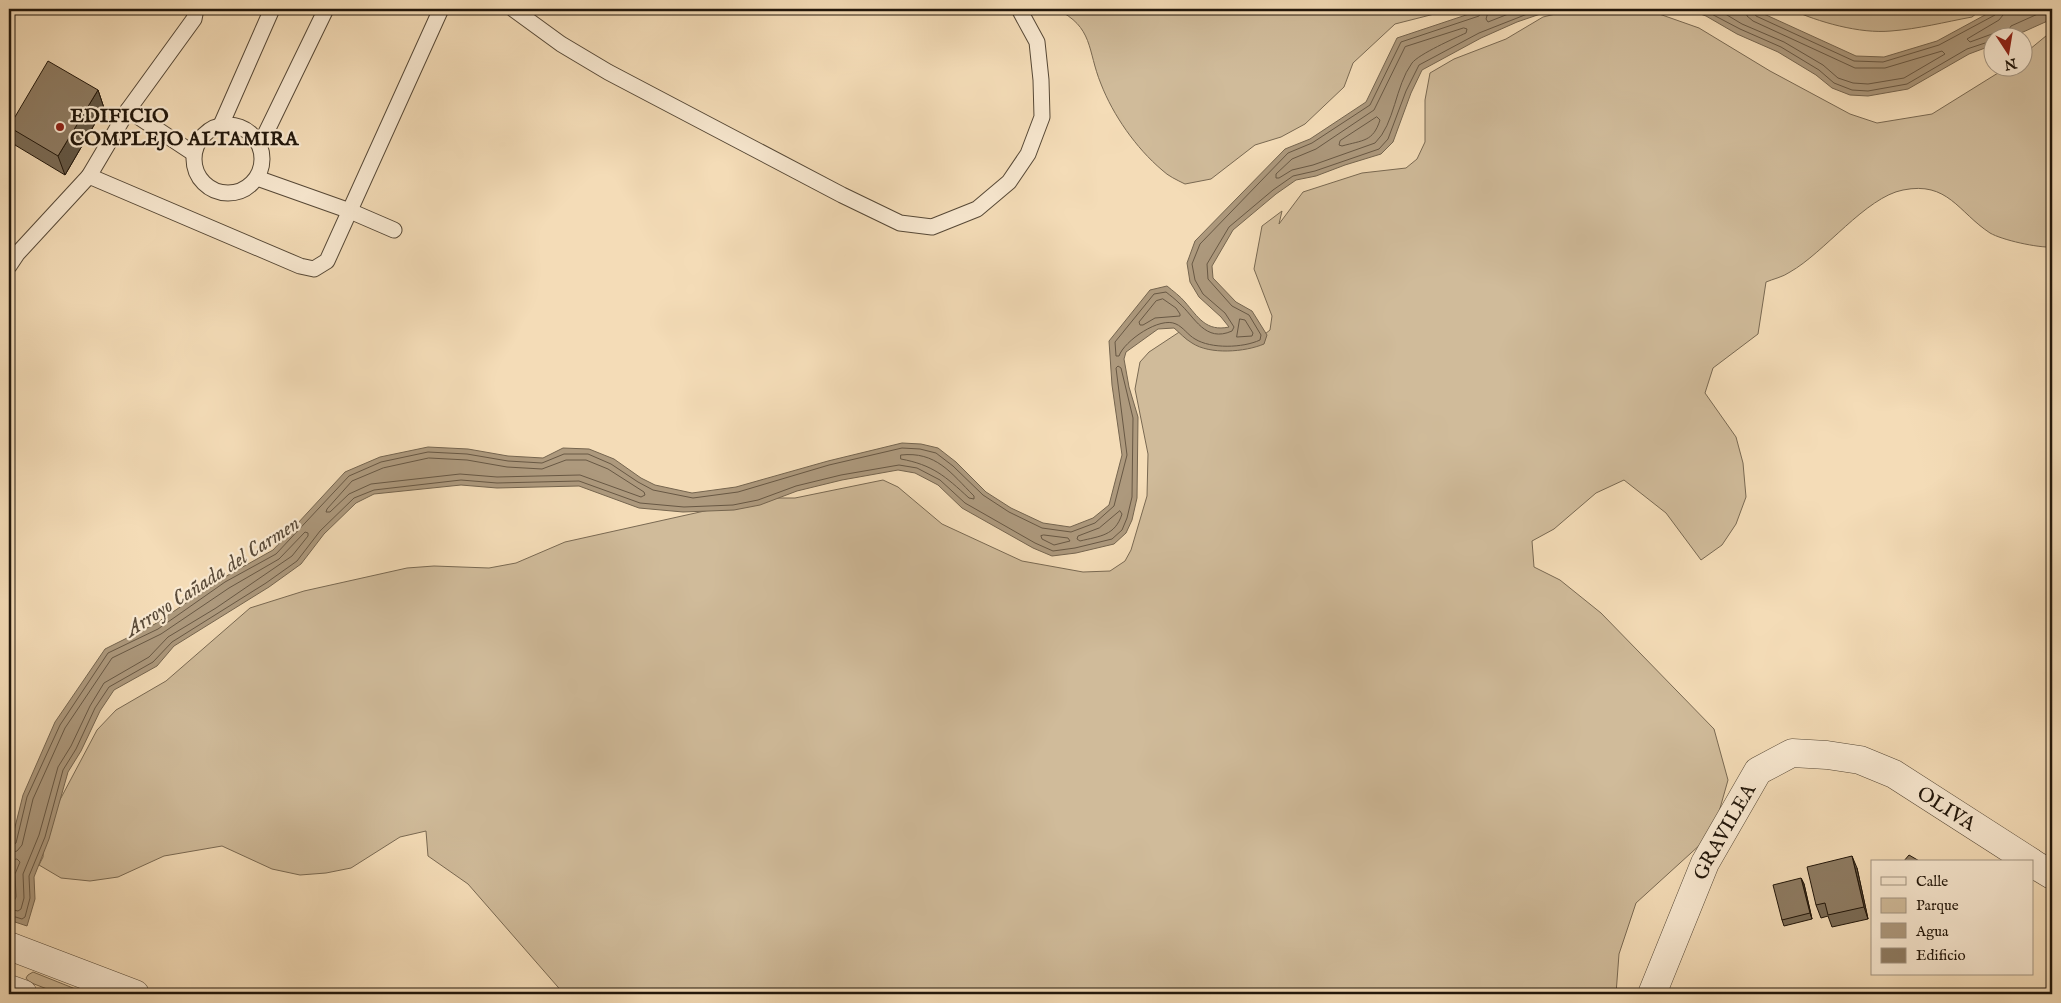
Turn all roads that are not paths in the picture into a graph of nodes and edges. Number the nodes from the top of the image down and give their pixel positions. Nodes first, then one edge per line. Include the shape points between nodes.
1 (196, 9) edge
2 (272, 9) edge
3 (326, 9) edge
4 (441, 9) edge
5 (514, 9) edge
6 (1019, 9) edge
7 (128, 110) junction
8 (221, 125) junction
9 (260, 145) junction
10 (193, 153) junction
11 (89, 176) junction
12 (258, 178) junction
13 (350, 211) junction
14 (394, 230) dead end
15 (12, 256) edge
16 (1860, 760) joint
17 (2029, 860) edge
18 (2034, 863) edge
19 (2052, 875) edge
20 (9, 946) edge
21 (9, 990) edge
22 (22, 994) edge
23 (135, 994) edge
24 (1652, 994) edge

1 - 7 lane via 194,19
2 - 8 lane
3 - 9 lane
4 - 13 lane
5 - 6 lane via 561,44 608,72 842,195 900,223 932,227 977,209 1009,182 1028,154 1042,117 1041,80 1037,42
7 - 10 lane
7 - 11 lane
8 - 9 lane via 236,125 251,132
8 - 10 lane via 208,130 198,140
9 - 12 lane via 263,161
10 - 12 lane via 198,176 215,191 231,194 246,189
11 - 13 lane via 300,266 314,269 327,261
11 - 15 lane
12 - 13 lane
13 - 14 lane
16 - 17 street, OLIVA via 1894,774
16 - 24 street, GRAVILEA via 1792,753 1758,770 1705,863
18 - 19 street, OLIVA
20 - 23 street
21 - 22 street

